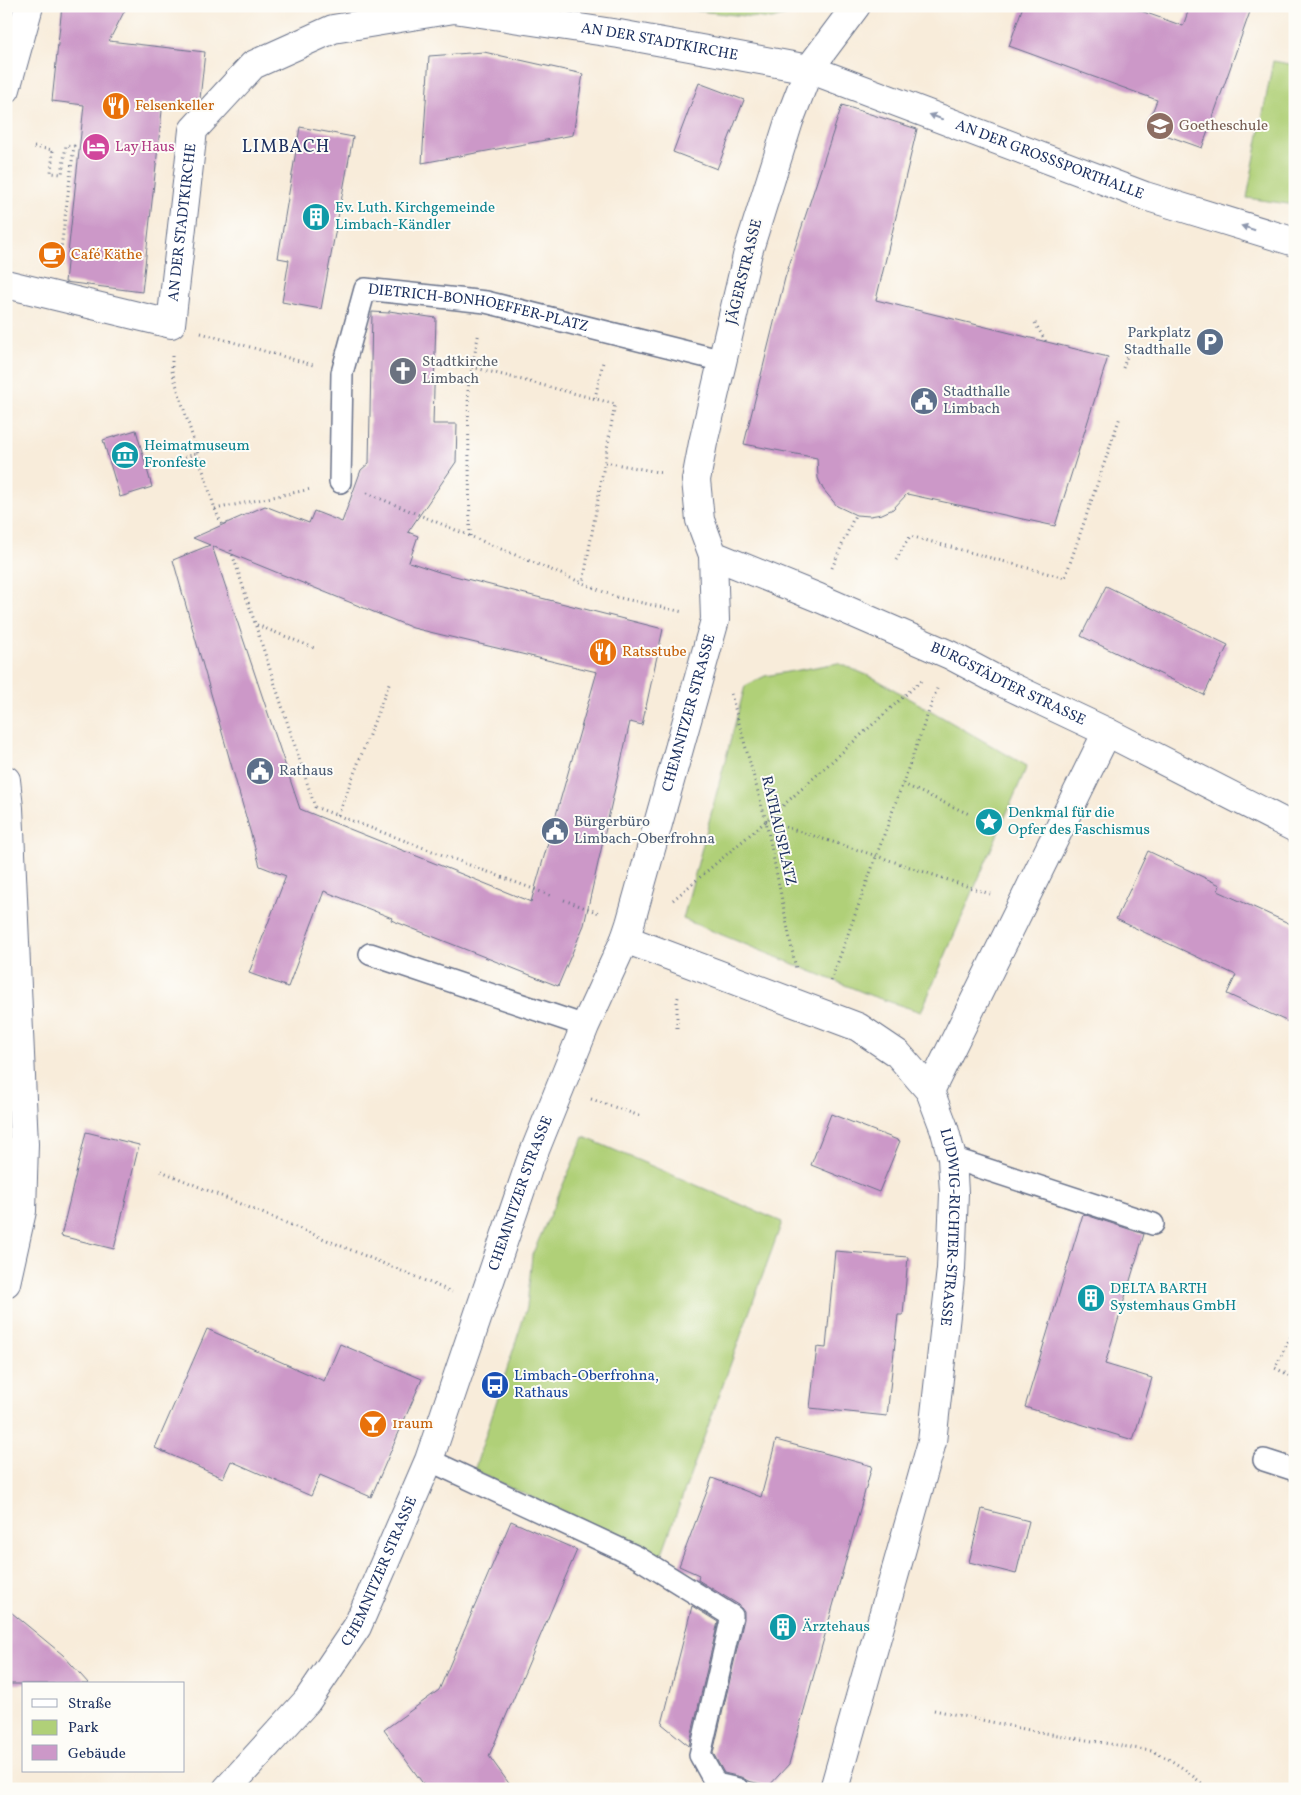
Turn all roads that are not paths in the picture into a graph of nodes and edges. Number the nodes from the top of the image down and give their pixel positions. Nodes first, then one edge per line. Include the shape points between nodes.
1 (29, 6) edge
2 (856, 6) edge
3 (809, 69) junction
4 (6, 89) edge
5 (1295, 242) edge
6 (6, 284) edge
7 (723, 361) junction
8 (340, 482) road end
9 (713, 554) junction
10 (1107, 732) junction
11 (6, 780) edge
12 (1295, 828) edge
13 (625, 939) junction
14 (370, 954) dead end
15 (585, 1026) junction
16 (930, 1091) junction
17 (952, 1158) junction
18 (1153, 1224) dead end
19 (6, 1283) edge
20 (429, 1460) junction
21 (1264, 1460) dead end
22 (1295, 1470) edge
23 (227, 1789) edge
24 (738, 1789) edge
25 (834, 1789) edge

1 - 4 street
2 - 3 street, JÄGERSTRASSE
5 -> 3 street, AN DER GROSSSPORTHALLE via 1145,196
3 - 6 street, AN DER STADTKIRCHE via 619,34 454,9 333,29 253,65 193,130 171,324
3 - 7 street, JÄGERSTRASSE via 789,121 748,252
7 - 8 lane, DIETRICH-BONHOEFFER-PLATZ via 486,302 365,290 342,373
7 - 9 street, JÄGERSTRASSE via 696,480 700,520
9 - 10 street, BURGSTÄDTER STRASSE via 950,655
9 - 13 street, CHEMNITZER STRASSE via 715,620
10 - 12 street, BURGSTÄDTER STRASSE
10 - 16 street
11 - 19 street via 24,1144 22,1211
13 - 15 street, CHEMNITZER STRASSE
13 - 16 street, LUDWIG-RICHTER-STRASSE via 858,1027 898,1054
14 - 15 lane
15 - 20 street, CHEMNITZER STRASSE via 531,1160
16 - 17 street, LUDWIG-RICHTER-STRASSE
17 - 18 lane
17 - 25 street, LUDWIG-RICHTER-STRASSE via 951,1269 932,1442
20 - 23 street, CHEMNITZER STRASSE via 357,1627 307,1701
20 - 24 lane via 636,1557 732,1616 700,1755 716,1784
21 - 22 lane

